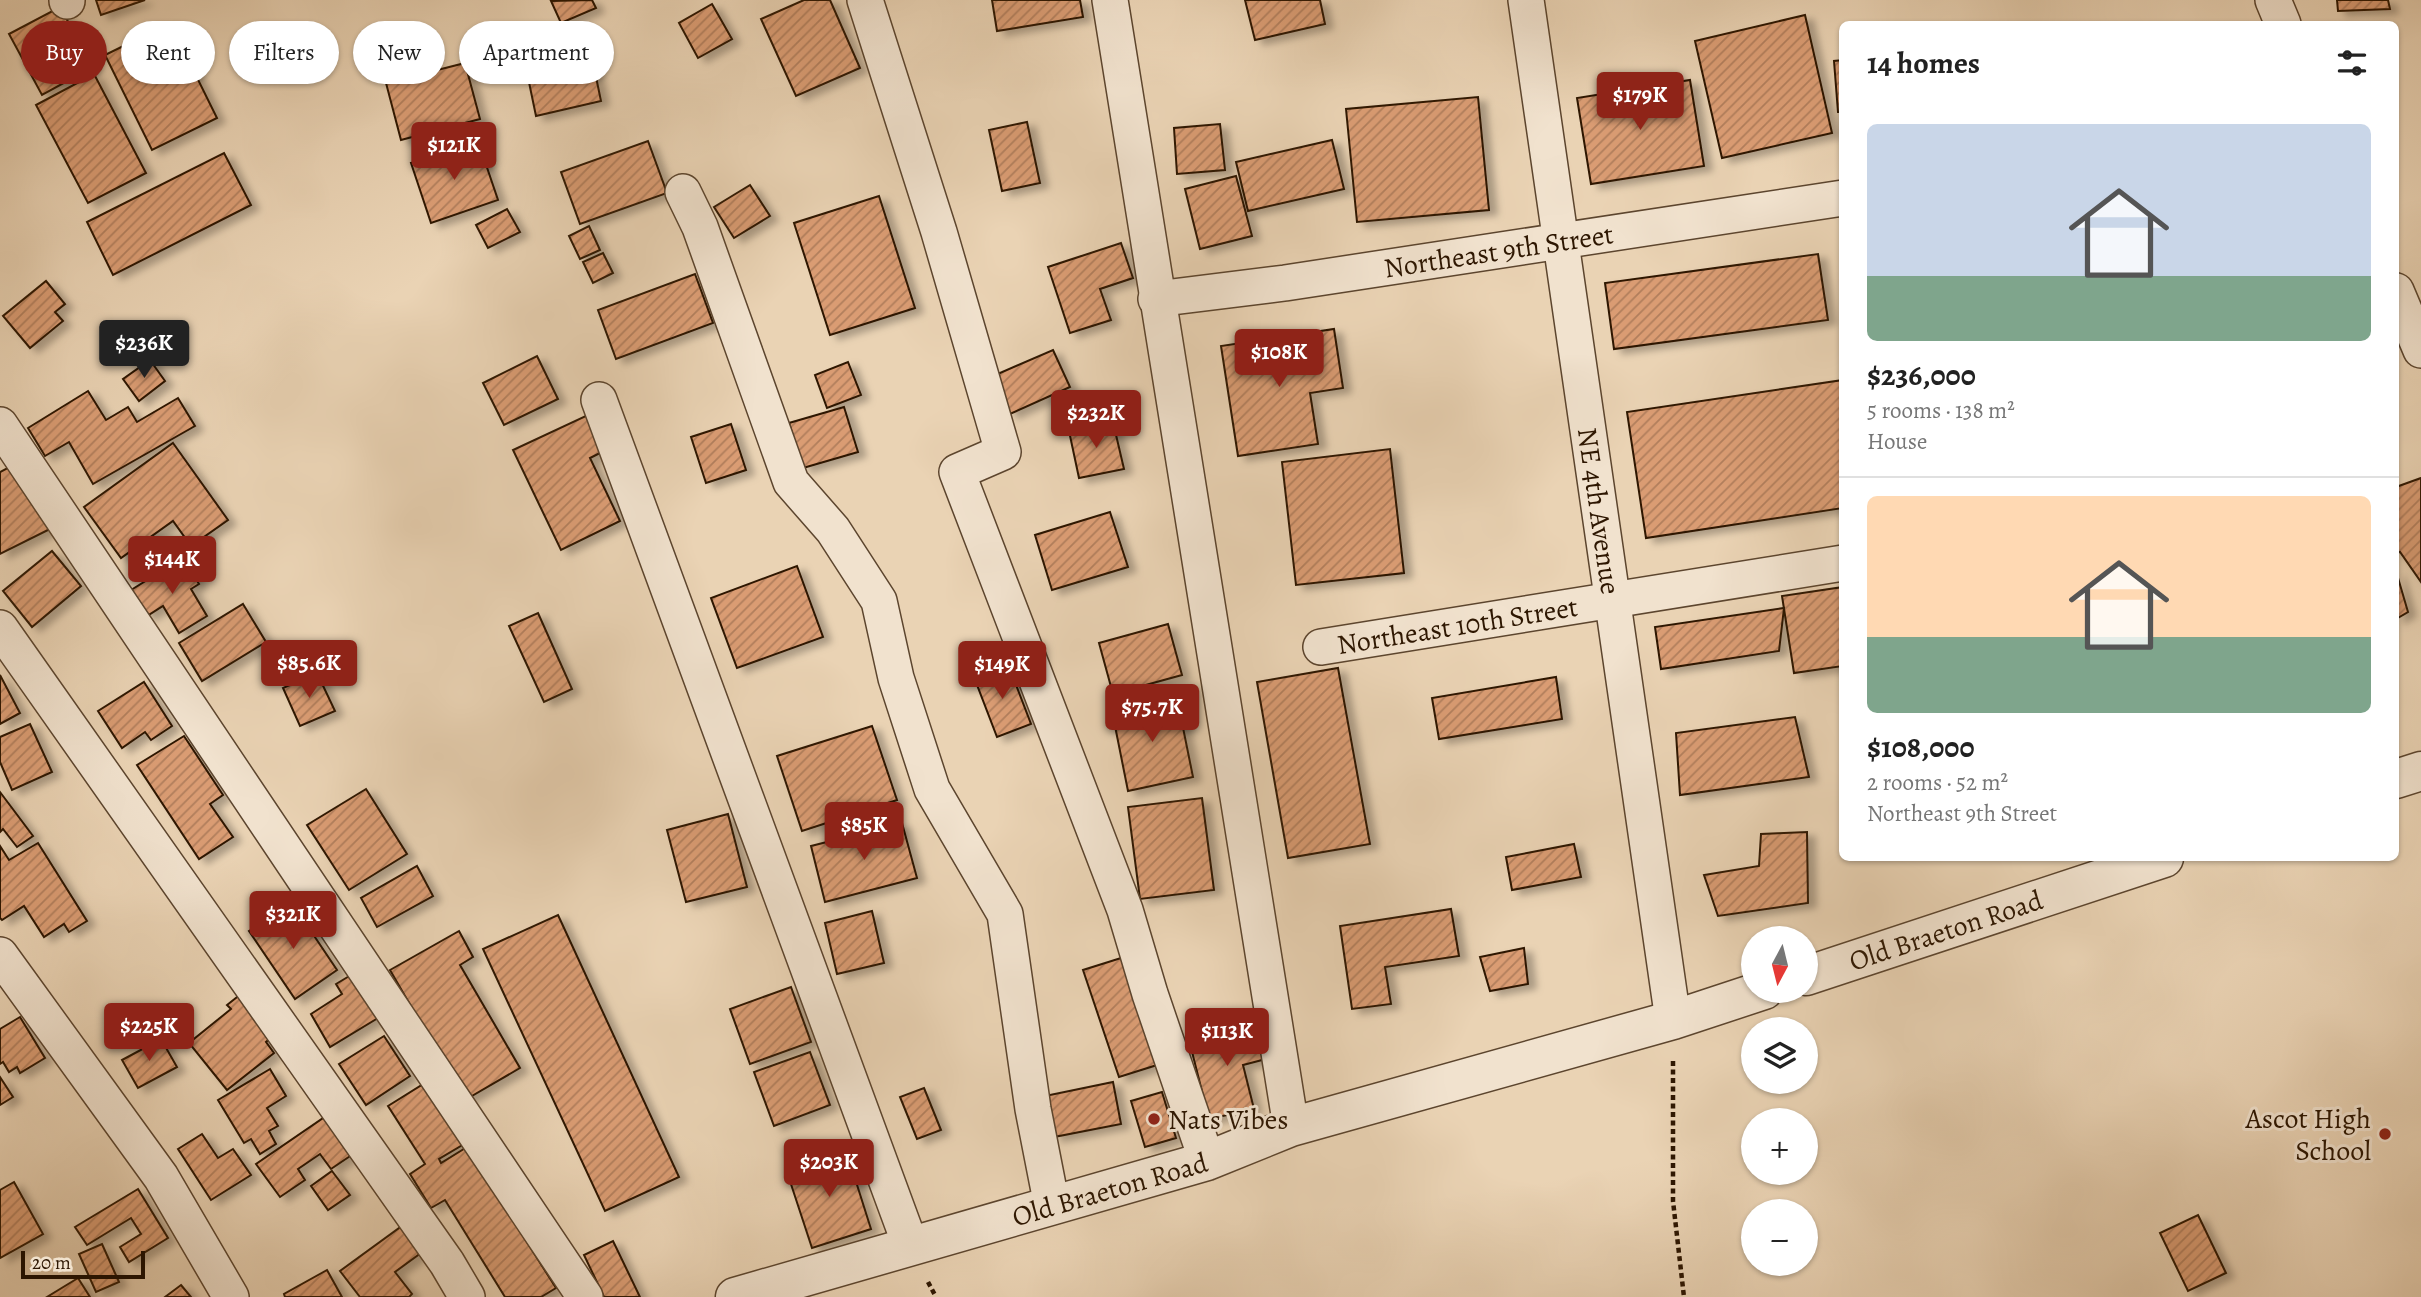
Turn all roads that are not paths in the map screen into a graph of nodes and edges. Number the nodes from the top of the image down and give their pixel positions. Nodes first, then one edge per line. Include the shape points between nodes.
1 (865, 0) edge
2 (1110, 0) edge
3 (1526, 0) edge
4 (2273, 0) edge
5 (2282, 21) edge
6 (683, 192) dead end
7 (1839, 199) edge
8 (1561, 241) junction
9 (2399, 298) edge
10 (1156, 299) junction
11 (2421, 350) edge
12 (598, 400) dead end
13 (0, 425) edge
14 (1839, 564) edge
15 (1613, 600) junction
16 (0, 628) edge
17 (1321, 647) dead end
18 (2421, 771) edge
19 (2399, 778) edge
20 (2155, 861) edge
21 (0, 955) edge
22 (1818, 972) edge
23 (1741, 998) edge
24 (1673, 1020) junction
25 (1291, 1126) junction
26 (1207, 1161) junction
27 (1052, 1206) junction
28 (911, 1247) junction
29 (231, 1297) edge
30 (467, 1297) edge
31 (585, 1297) edge
32 (736, 1297) edge

1 - 26 street via 1003,452 957,472 1125,910
2 - 10 street
3 - 8 street, NE 4th Avenue
4 - 5 street
6 - 27 street via 700,227 791,482 833,530 879,601 896,678 932,789 1005,914 1033,1110
7 - 8 street, Northeast 9th Street
8 - 10 street, Northeast 9th Street
8 - 15 street, NE 4th Avenue
9 - 11 street
10 - 25 street
12 - 28 street
13 - 31 street
14 - 15 street, Northeast 10th Street
15 - 17 street, Northeast 10th Street
15 - 24 street, NE 4th Avenue
16 - 30 street
18 - 19 street
20 - 22 street, Old Braeton Road
21 - 29 street via 161,1177
23 - 24 street, Old Braeton Road
24 - 25 street, Old Braeton Road
25 - 26 street, Old Braeton Road
26 - 27 street, Old Braeton Road
27 - 28 street, Old Braeton Road
28 - 32 street, Old Braeton Road

